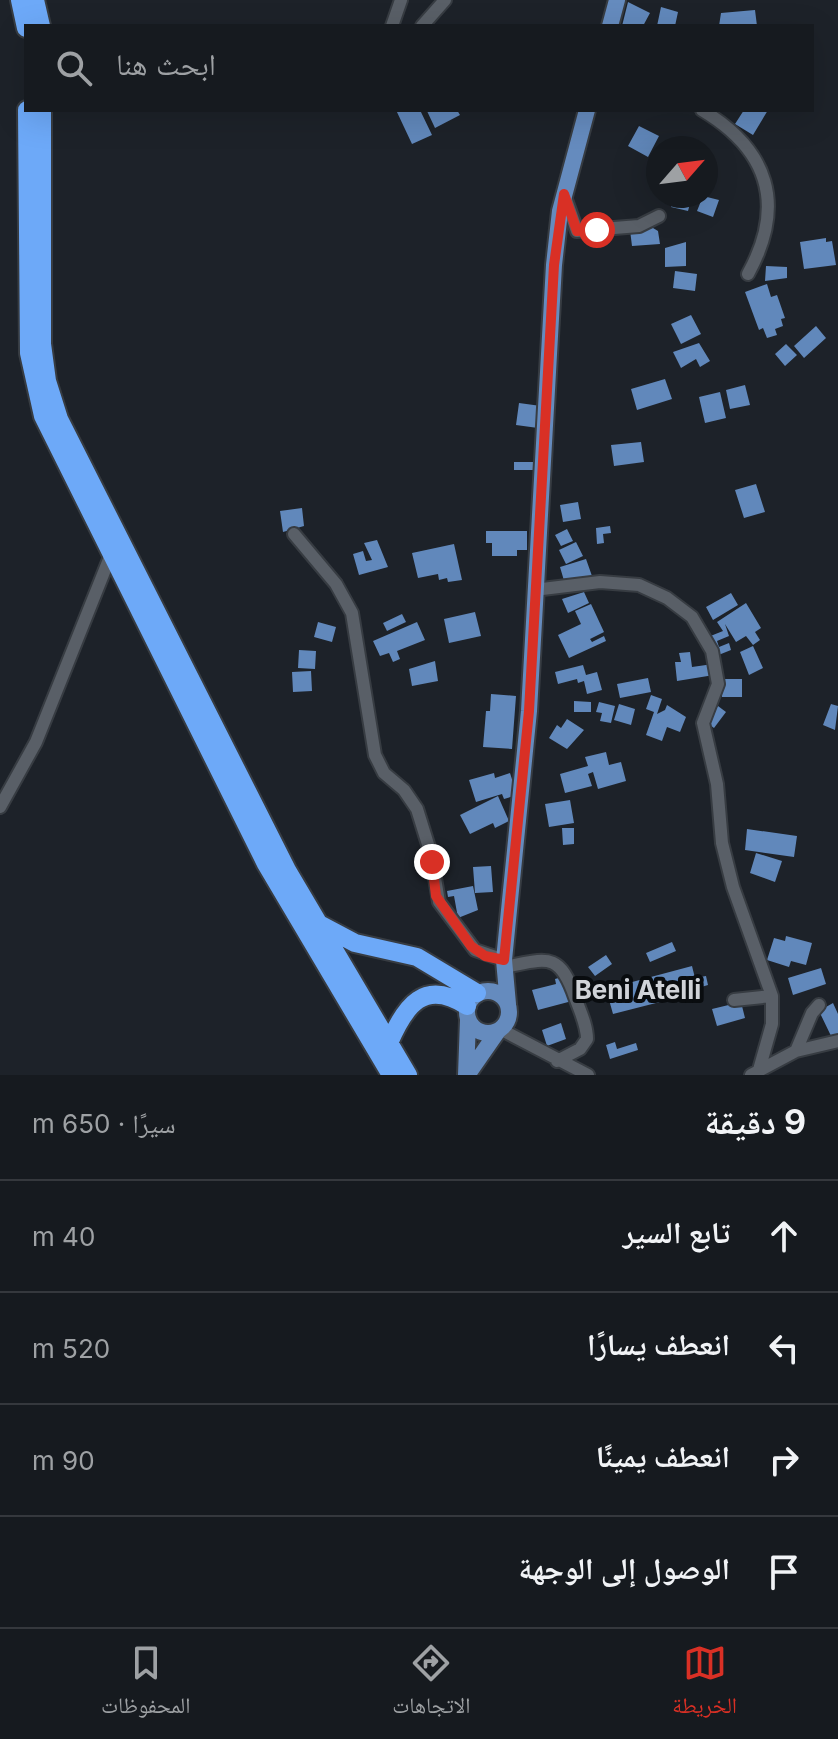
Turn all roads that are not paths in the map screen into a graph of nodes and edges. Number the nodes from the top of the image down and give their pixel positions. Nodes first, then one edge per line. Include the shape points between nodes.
1 (20, 0) edge
2 (35, 0) edge
3 (401, 0) edge
4 (445, 0) edge
5 (617, 0) edge
6 (25, 24) edge
7 (41, 24) edge
8 (393, 24) edge
9 (424, 24) edge
10 (611, 24) edge
11 (27, 112) edge
12 (42, 112) edge
13 (586, 112) edge
14 (705, 112) edge
15 (564, 194) junction
16 (659, 216) dead end
17 (748, 274) dead end
18 (294, 534) dead end
19 (112, 552) junction
20 (534, 590) junction
21 (0, 807) edge
22 (316, 922) junction
23 (504, 964) junction
24 (772, 996) junction
25 (734, 1000) dead end
26 (473, 1003) junction
27 (508, 1004) junction
28 (819, 1005) dead end
29 (499, 1030) junction
30 (838, 1041) edge
31 (389, 1043) junction
32 (796, 1051) junction
33 (557, 1061) junction
34 (755, 1072) edge
35 (391, 1075) edge
36 (408, 1075) edge
37 (467, 1075) edge
38 (588, 1075) edge

1 - 6 highway
2 - 7 highway
3 - 8 street
4 - 9 street
5 - 10 main road
11 - 19 highway via 31,372 43,416
12 - 22 highway via 42,344 51,397
13 - 15 main road
14 - 17 street via 742,138 766,179 769,208
15 - 16 street via 577,231 639,226
15 - 20 main road via 554,265
18 - 23 street via 349,605 375,755 417,809 431,854 436,896 475,950
19 - 21 street via 42,729
19 - 35 highway via 272,876
20 - 23 main road via 527,732
20 - 24 street via 600,582 639,585 667,598 703,633 718,684 703,723 717,784 722,843
22 - 26 highway via 355,943 417,957
22 - 31 highway
23 - 26 main road
23 - 27 main road
23 - 33 street via 548,960 567,974 587,1039
24 - 25 street
24 - 34 street via 772,1024
26 - 27 main road via 498,993
26 - 29 main road via 478,1031
26 - 31 highway via 445,995 422,997 404,1011
26 - 37 main road
27 - 29 main road via 509,1015
28 - 32 street
29 - 33 street
29 - 37 main road
30 - 32 street
31 - 36 highway
32 - 34 street
33 - 38 street

